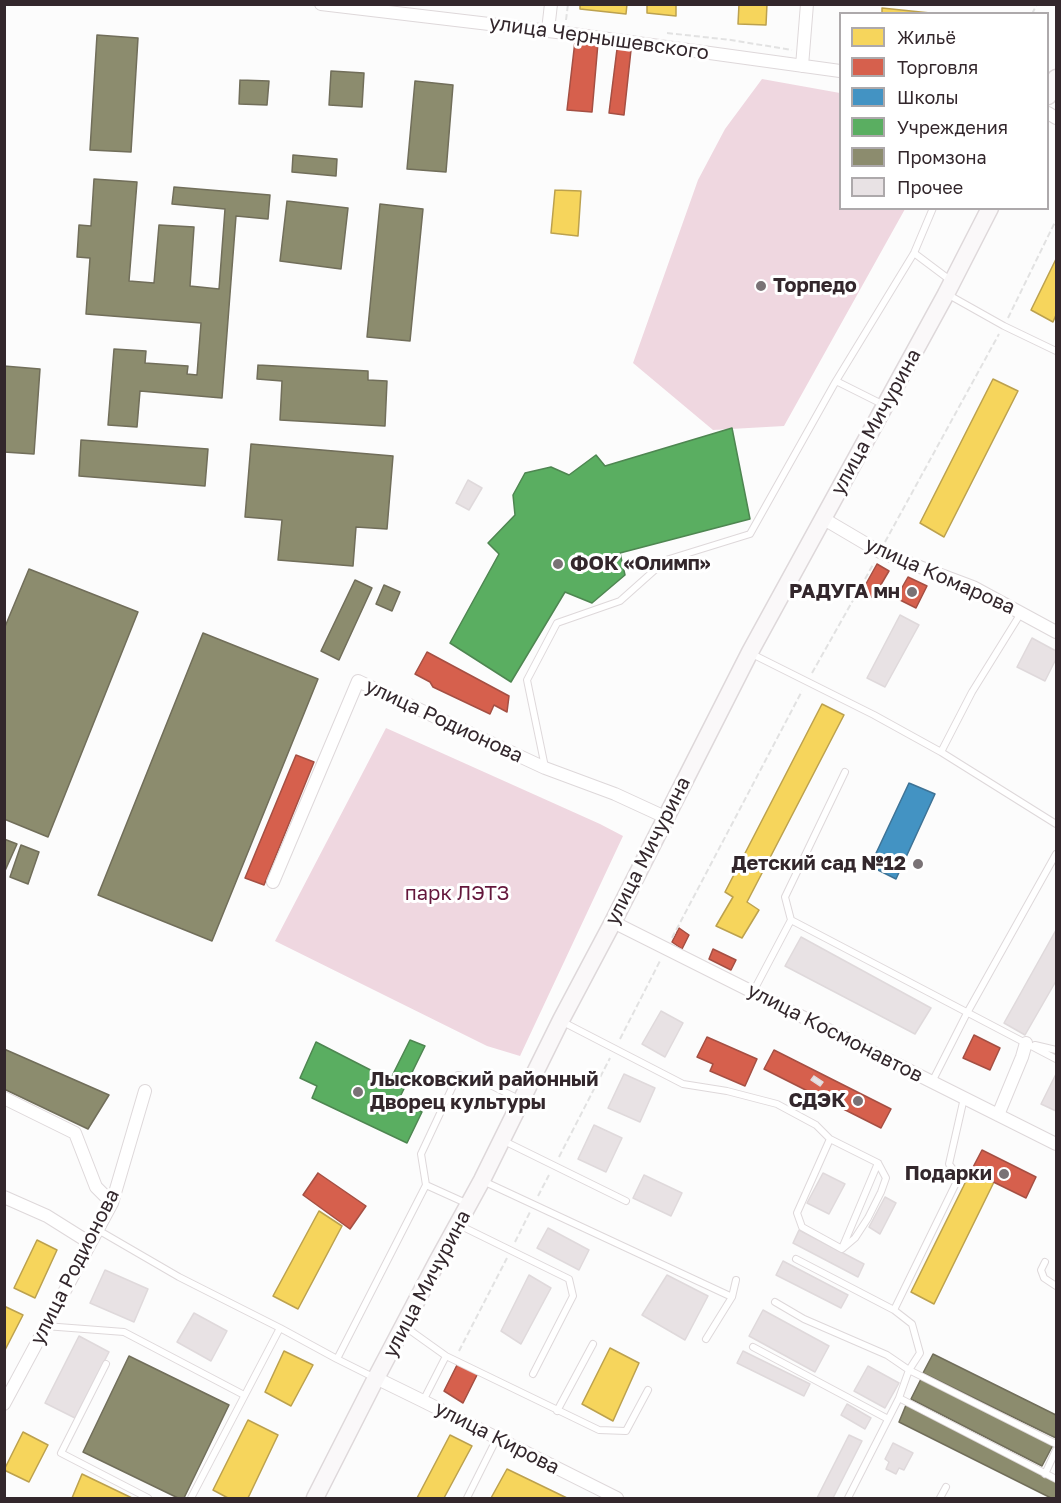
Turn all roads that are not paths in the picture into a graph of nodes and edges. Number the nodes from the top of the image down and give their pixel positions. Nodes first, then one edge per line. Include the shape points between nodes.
1 (321, 4) edge
2 (551, 4) edge
3 (807, 4) edge
4 (376, 8) edge
5 (548, 30) junction
6 (802, 66) junction
7 (839, 71) edge
8 (1056, 78) edge
9 (1049, 92) edge
10 (932, 210) edge
11 (989, 210) edge
12 (914, 253) junction
13 (949, 288) junction
14 (1056, 351) edge
15 (836, 381) junction
16 (885, 406) junction
17 (824, 519) junction
18 (1021, 613) junction
19 (1056, 632) edge
20 (750, 652) junction
21 (941, 752) junction
22 (545, 768) junction
23 (845, 772) dead end
24 (665, 817) junction
25 (1056, 824) edge
26 (1056, 854) edge
27 (273, 882) dead end
28 (791, 920) junction
29 (613, 922) junction
30 (753, 992) junction
31 (967, 1013) junction
32 (561, 1020) junction
33 (1026, 1043) junction
34 (1056, 1050) edge
35 (1056, 1059) edge
36 (932, 1082) junction
37 (145, 1090) dead end
38 (4, 1098) edge
39 (964, 1098) junction
40 (522, 1100) junction
41 (998, 1115) junction
42 (502, 1139) junction
43 (830, 1139) junction
44 (1056, 1144) edge
45 (878, 1163) junction
46 (482, 1180) junction
47 (426, 1185) junction
48 (4, 1197) edge
49 (626, 1201) dead end
50 (112, 1203) junction
51 (469, 1205) junction
52 (459, 1225) junction
53 (98, 1230) junction
54 (90, 1244) junction
55 (842, 1249) junction
56 (796, 1259) dead end
57 (1045, 1262) dead end
58 (736, 1280) dead end
59 (1056, 1286) edge
60 (732, 1297) junction
61 (775, 1302) dead end
62 (894, 1310) junction
63 (45, 1326) junction
64 (404, 1326) junction
65 (280, 1328) junction
66 (706, 1339) dead end
67 (593, 1344) dead end
68 (753, 1347) dead end
69 (446, 1356) junction
70 (337, 1359) junction
71 (106, 1364) dead end
72 (909, 1370) junction
73 (533, 1374) dead end
74 (376, 1378) junction
75 (648, 1390) dead end
76 (244, 1395) junction
77 (899, 1398) junction
78 (423, 1401) junction
79 (4, 1404) edge
80 (557, 1410) junction
81 (888, 1419) junction
82 (497, 1438) junction
83 (1056, 1444) edge
84 (1056, 1450) edge
85 (1045, 1474) junction
86 (1056, 1479) edge
87 (946, 1487) dead end
88 (148, 1498) edge
89 (190, 1498) edge
90 (315, 1498) edge
91 (467, 1498) edge
92 (617, 1498) edge
93 (848, 1498) edge
94 (940, 1498) edge

1 - 4 street, улица Чернышевского
2 - 5 street
3 - 6 street
4 - 5 street, улица Чернышевского
5 - 6 street, улица Чернышевского
6 - 7 street, улица Чернышевского
8 - 9 main road
10 - 12 lane
11 - 13 main road, улица Мичурина
12 - 13 lane
12 - 15 lane
13 - 14 lane via 1004,326
13 - 16 main road, улица Мичурина
15 - 16 lane
15 - 22 lane via 750,534 666,560 620,601 557,623 526,680
16 - 17 main road, улица Мичурина
17 - 18 street, улица Комарова via 880,552 973,586
17 - 20 main road, улица Мичурина
18 - 19 street, улица Комарова
18 - 21 lane via 972,692
20 - 21 lane
20 - 24 main road, улица Мичурина
21 - 25 lane
22 - 24 street, улица Родионова
22 - 27 street, улица Родионова via 358,681
23 - 28 lane via 785,897
24 - 29 main road, улица Мичурина
26 - 31 lane
28 - 30 lane
28 - 31 lane
29 - 30 street, улица Космонавтов
29 - 32 main road, улица Мичурина
30 - 36 street, улица Космонавтов
31 - 33 lane
31 - 36 lane
32 - 40 main road, улица Мичурина
32 - 43 lane via 683,1084 777,1104 816,1125
33 - 34 lane
33 - 35 lane
33 - 41 street
36 - 39 street, улица Космонавтов
37 - 50 street, улица Родионова
38 - 50 street via 75,1133 96,1186
39 - 41 street, улица Космонавтов
39 - 62 lane via 949,1164 959,1177
40 - 42 main road, улица Мичурина
40 - 47 lane via 480,1080 458,1075 421,1154
41 - 44 street, улица Космонавтов
42 - 46 main road, улица Мичурина
42 - 49 lane
43 - 45 lane
43 - 55 lane via 797,1213 802,1227
45 - 55 lane
45 - 55 lane via 886,1178 881,1192 855,1238
46 - 51 main road, улица Мичурина
46 - 60 lane
47 - 51 lane
47 - 70 lane
48 - 54 street via 47,1216
50 - 53 street, улица Родионова
51 - 52 main road, улица Мичурина
52 - 64 main road, улица Мичурина
52 - 73 lane via 568,1279 573,1296
53 - 54 street, улица Родионова
53 - 65 lane
54 - 63 street, улица Родионова
56 - 62 lane
57 - 59 lane via 1041,1270 1044,1278
58 - 60 lane
60 - 66 lane
61 - 72 lane via 804,1319 888,1355
62 - 72 lane via 912,1324 920,1353
63 - 76 lane via 124,1332
63 - 79 street, улица Родионова
64 - 69 lane
64 - 74 main road, улица Мичурина
65 - 70 lane
65 - 76 lane
67 - 80 lane
68 - 81 lane
69 - 78 lane
69 - 80 lane
70 - 74 lane
71 - 88 lane via 61,1453
72 - 77 lane
72 - 83 lane
74 - 78 street, улица Кирова
74 - 90 main road, улица Мичурина
75 - 80 lane via 626,1431 599,1430
76 - 89 lane
77 - 81 lane
77 - 85 lane
78 - 82 street, улица Кирова
81 - 93 lane
82 - 91 lane
82 - 92 street, улица Кирова
84 - 85 lane
85 - 86 lane
87 - 94 lane

